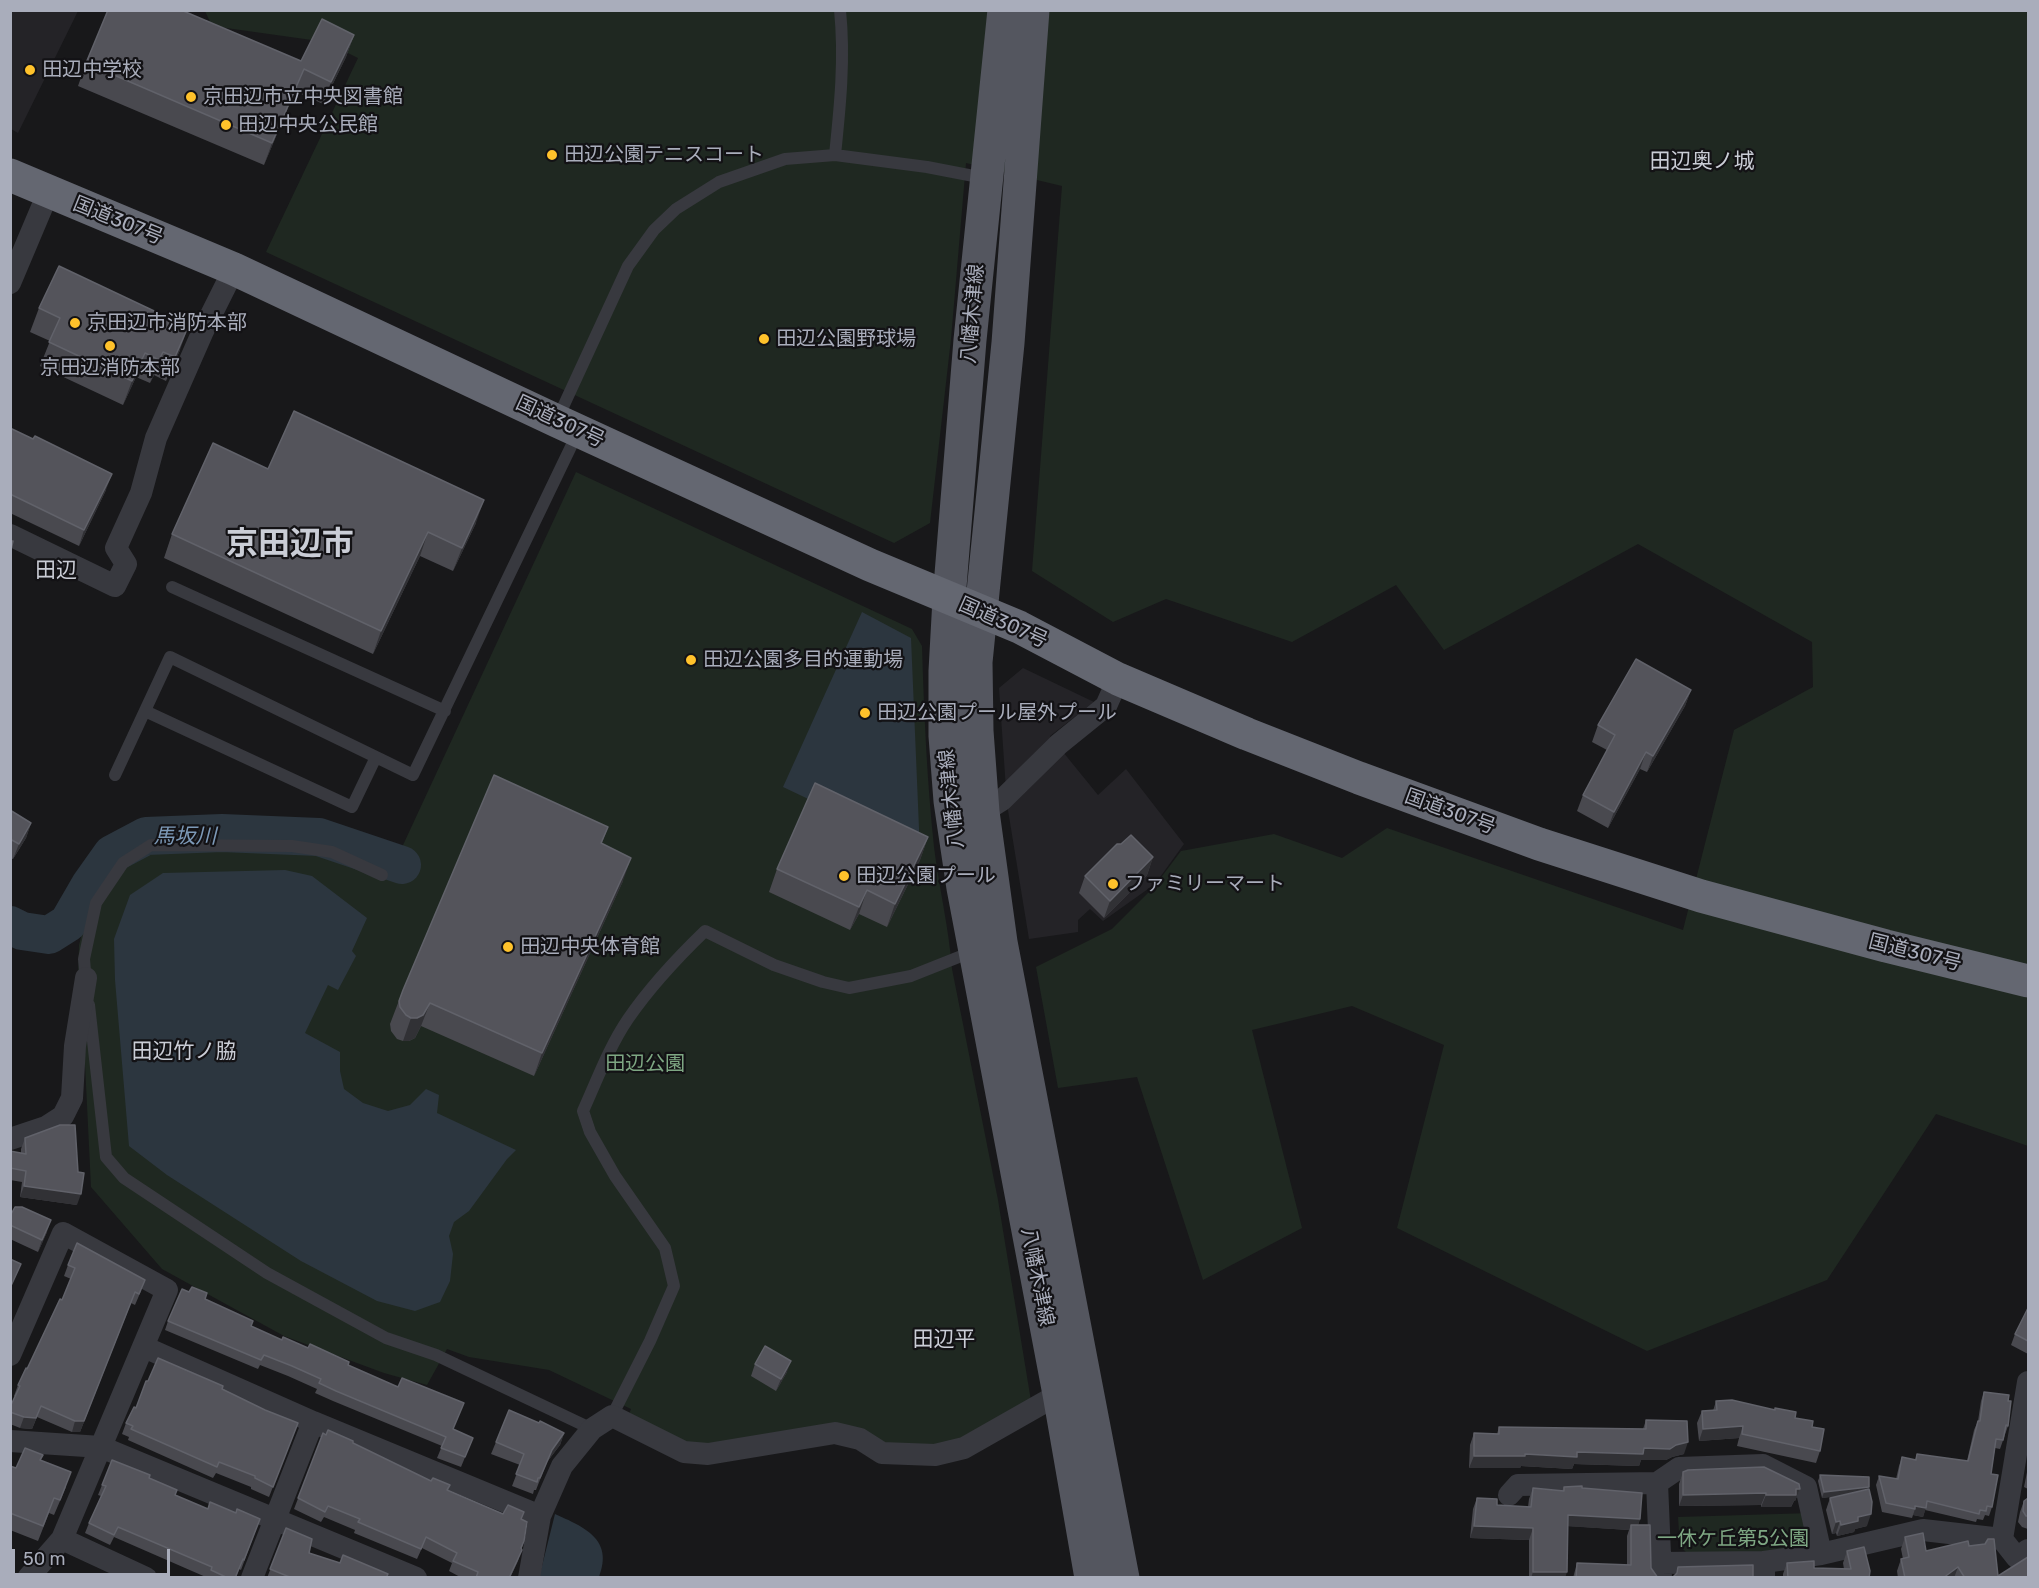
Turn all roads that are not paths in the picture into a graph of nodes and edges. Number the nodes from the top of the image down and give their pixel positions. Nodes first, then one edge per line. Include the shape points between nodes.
1 (840, 10) edge
2 (1004, 10) edge
3 (1032, 10) edge
4 (835, 155) junction
5 (10, 175) edge
6 (987, 178) junction
7 (48, 193) junction
8 (234, 269) junction
9 (10, 283) edge
10 (568, 426) junction
11 (10, 535) edge
12 (172, 587) dead end
13 (949, 598) junction
14 (981, 612) junction
15 (1118, 679) junction
16 (145, 711) junction
17 (445, 711) junction
18 (376, 757) junction
19 (115, 775) dead end
20 (983, 812) junction
21 (382, 875) dead end
22 (975, 950) junction
23 (86, 978) junction
24 (2028, 981) edge
25 (10, 1139) edge
26 (144, 1347) junction
27 (10, 1355) edge
28 (2028, 1382) edge
29 (1059, 1394) junction
30 (612, 1416) junction
31 (313, 1422) junction
32 (592, 1429) junction
33 (10, 1441) edge
34 (101, 1447) junction
35 (1657, 1483) junction
36 (1509, 1495) dead end
37 (540, 1516) junction
38 (275, 1519) junction
39 (62, 1539) junction
40 (2002, 1539) junction
41 (2028, 1550) edge
42 (1821, 1554) junction
43 (1661, 1570) edge
44 (1764, 1570) edge
45 (28, 1578) edge
46 (146, 1578) edge
47 (252, 1578) edge
48 (416, 1578) edge
49 (529, 1578) edge
50 (1090, 1578) edge
51 (1122, 1578) edge

1 - 4 lane via 842,90
2 - 6 main road, 八幡木津線
3 - 14 main road, 八幡木津線 via 1008,343
4 - 6 lane
4 - 10 lane via 785,159 719,182 676,209 654,230 628,266
5 - 7 highway, 国道307号
6 - 13 main road, 八幡木津線
7 - 8 highway, 国道307号
7 - 9 street
8 - 10 highway, 国道307号
8 - 11 street via 156,438 141,493 116,548 126,564 115,586
10 - 13 highway, 国道307号
10 - 17 lane
12 - 17 lane
13 - 14 highway, 国道307号
13 - 22 main road, 八幡木津線 via 945,736 950,801
14 - 15 highway, 国道307号 via 1019,627
14 - 20 main road, 八幡木津線 via 976,662
15 - 20 street via 1106,706 1059,744 1002,800
15 - 24 highway, 国道307号 via 1359,778 1539,844 1701,896
16 - 18 lane via 352,807
16 - 18 lane via 170,657
16 - 19 lane
17 - 18 lane via 413,775
20 - 51 main road, 八幡木津線 via 1004,954
21 - 23 lane via 332,852 292,846 151,845 123,863 96,903 84,959
22 - 29 main road, 八幡木津線
22 - 30 lane via 911,976 849,988 774,965 705,931 627,1020 583,1111 615,1176 665,1248 674,1286
23 - 25 street via 75,1046 72,1098 63,1116 46,1127
23 - 32 lane via 106,1157 124,1178 267,1273 386,1338 436,1355
26 - 27 street via 167,1290 63,1233
26 - 31 street
26 - 34 street
28 - 40 street
29 - 30 street via 964,1448 935,1455 882,1453 860,1439 835,1433 708,1454 684,1452
29 - 50 main road, 八幡木津線
30 - 32 street
31 - 37 street
31 - 38 street
32 - 37 street via 562,1466
33 - 34 street
34 - 38 street
34 - 39 street
35 - 36 street via 1518,1485
35 - 42 street via 1679,1468 1763,1465 1806,1487
35 - 43 street
37 - 49 street
38 - 47 street
38 - 48 street
39 - 45 street
39 - 46 street
40 - 41 street via 2016,1558
40 - 42 street via 1923,1530
42 - 44 street
43 - 44 street

